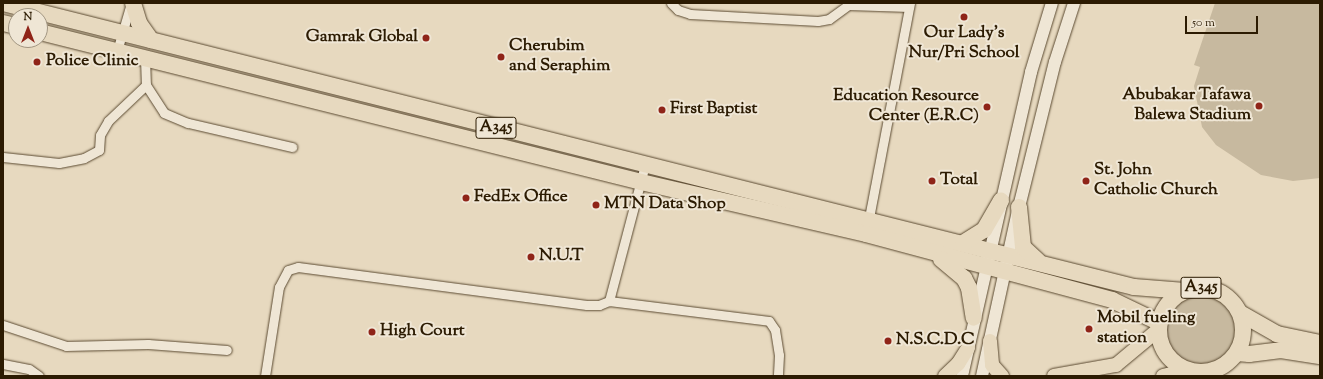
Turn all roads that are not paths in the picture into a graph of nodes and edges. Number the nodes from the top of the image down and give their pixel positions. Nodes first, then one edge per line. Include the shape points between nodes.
1 (3, 3) edge
2 (132, 3) edge
3 (671, 3) edge
4 (1052, 3) edge
5 (1074, 3) edge
6 (909, 5) edge
7 (123, 33) junction
8 (48, 34) edge
9 (151, 40) junction
10 (117, 51) junction
11 (145, 58) junction
12 (315, 82) junction
13 (146, 85) junction
14 (311, 99) junction
15 (460, 118) junction
16 (455, 135) junction
17 (543, 140) junction
18 (292, 147) dead end
19 (538, 156) junction
20 (3, 157) edge
21 (645, 165) junction
22 (641, 182) junction
23 (1001, 200) junction
24 (1019, 207) junction
25 (869, 218) junction
26 (963, 243) junction
27 (990, 250) junction
28 (929, 252) junction
29 (1009, 255) junction
30 (1043, 264) junction
31 (986, 267) junction
32 (1005, 272) junction
33 (1185, 291) junction
34 (609, 301) junction
35 (1240, 312) junction
36 (974, 318) junction
37 (3, 325) edge
38 (1159, 326) junction
39 (990, 341) junction
40 (1320, 343) edge
41 (968, 348) junction
42 (227, 350) dead end
43 (1237, 353) junction
44 (1320, 356) edge
45 (3, 364) edge
46 (1187, 370) junction
47 (38, 376) edge
48 (265, 376) edge
49 (778, 376) edge
50 (945, 376) edge
51 (962, 376) edge
52 (982, 376) edge
53 (1002, 376) edge
54 (1054, 376) edge
55 (1163, 376) edge

1 - 7 highway, A345
2 - 7 street
2 - 9 highway via 139,23
3 - 6 street via 678,10 690,14 818,21 829,19 848,5
4 - 23 street via 1031,72
5 - 24 street via 1055,62
6 - 25 street
7 - 9 highway, A345
7 - 10 street
8 - 10 highway, A345
9 - 12 highway, A345
10 - 11 highway, A345
11 - 13 street
11 - 14 highway, A345
12 - 14 highway
12 - 15 highway, A345
13 - 18 street via 164,114
13 - 20 street via 108,121 100,135 99,150 84,158 59,163
14 - 16 highway, A345
15 - 16 highway
15 - 17 highway, A345
16 - 19 highway, A345
17 - 19 highway
17 - 21 highway, A345
19 - 22 highway, A345
21 - 22 street
21 - 25 highway, A345
22 - 28 highway, A345
22 - 34 street
23 - 26 highway via 984,230
23 - 27 street
24 - 29 street
24 - 30 highway via 1023,247 1030,256
25 - 26 highway, A345
26 - 27 highway, A345
27 - 29 highway, A345
27 - 31 street
28 - 31 highway, A345
28 - 36 highway via 964,278 969,288
29 - 30 highway, A345
29 - 32 street
30 - 33 highway, A345 via 1134,287
31 - 32 highway, A345
31 - 36 street
32 - 38 highway, A345 via 1112,300
32 - 39 street
33 - 35 highway, A345 via 1207,288 1217,291 1231,300
33 - 38 highway, A345 via 1168,303
34 - 48 street via 587,305 298,268 288,270 280,287
34 - 49 street via 769,321 775,330 778,348
35 - 40 highway, A345 via 1277,334
35 - 43 highway, A345 via 1244,333
36 - 41 street
37 - 42 street via 66,346 148,344
38 - 46 highway via 1167,354
38 - 54 main road via 1116,365
39 - 52 street
39 - 53 main road via 992,366
41 - 50 main road via 958,364
41 - 51 street
43 - 44 highway via 1281,350
43 - 46 highway via 1215,370
45 - 47 street via 29,370
46 - 55 main road

